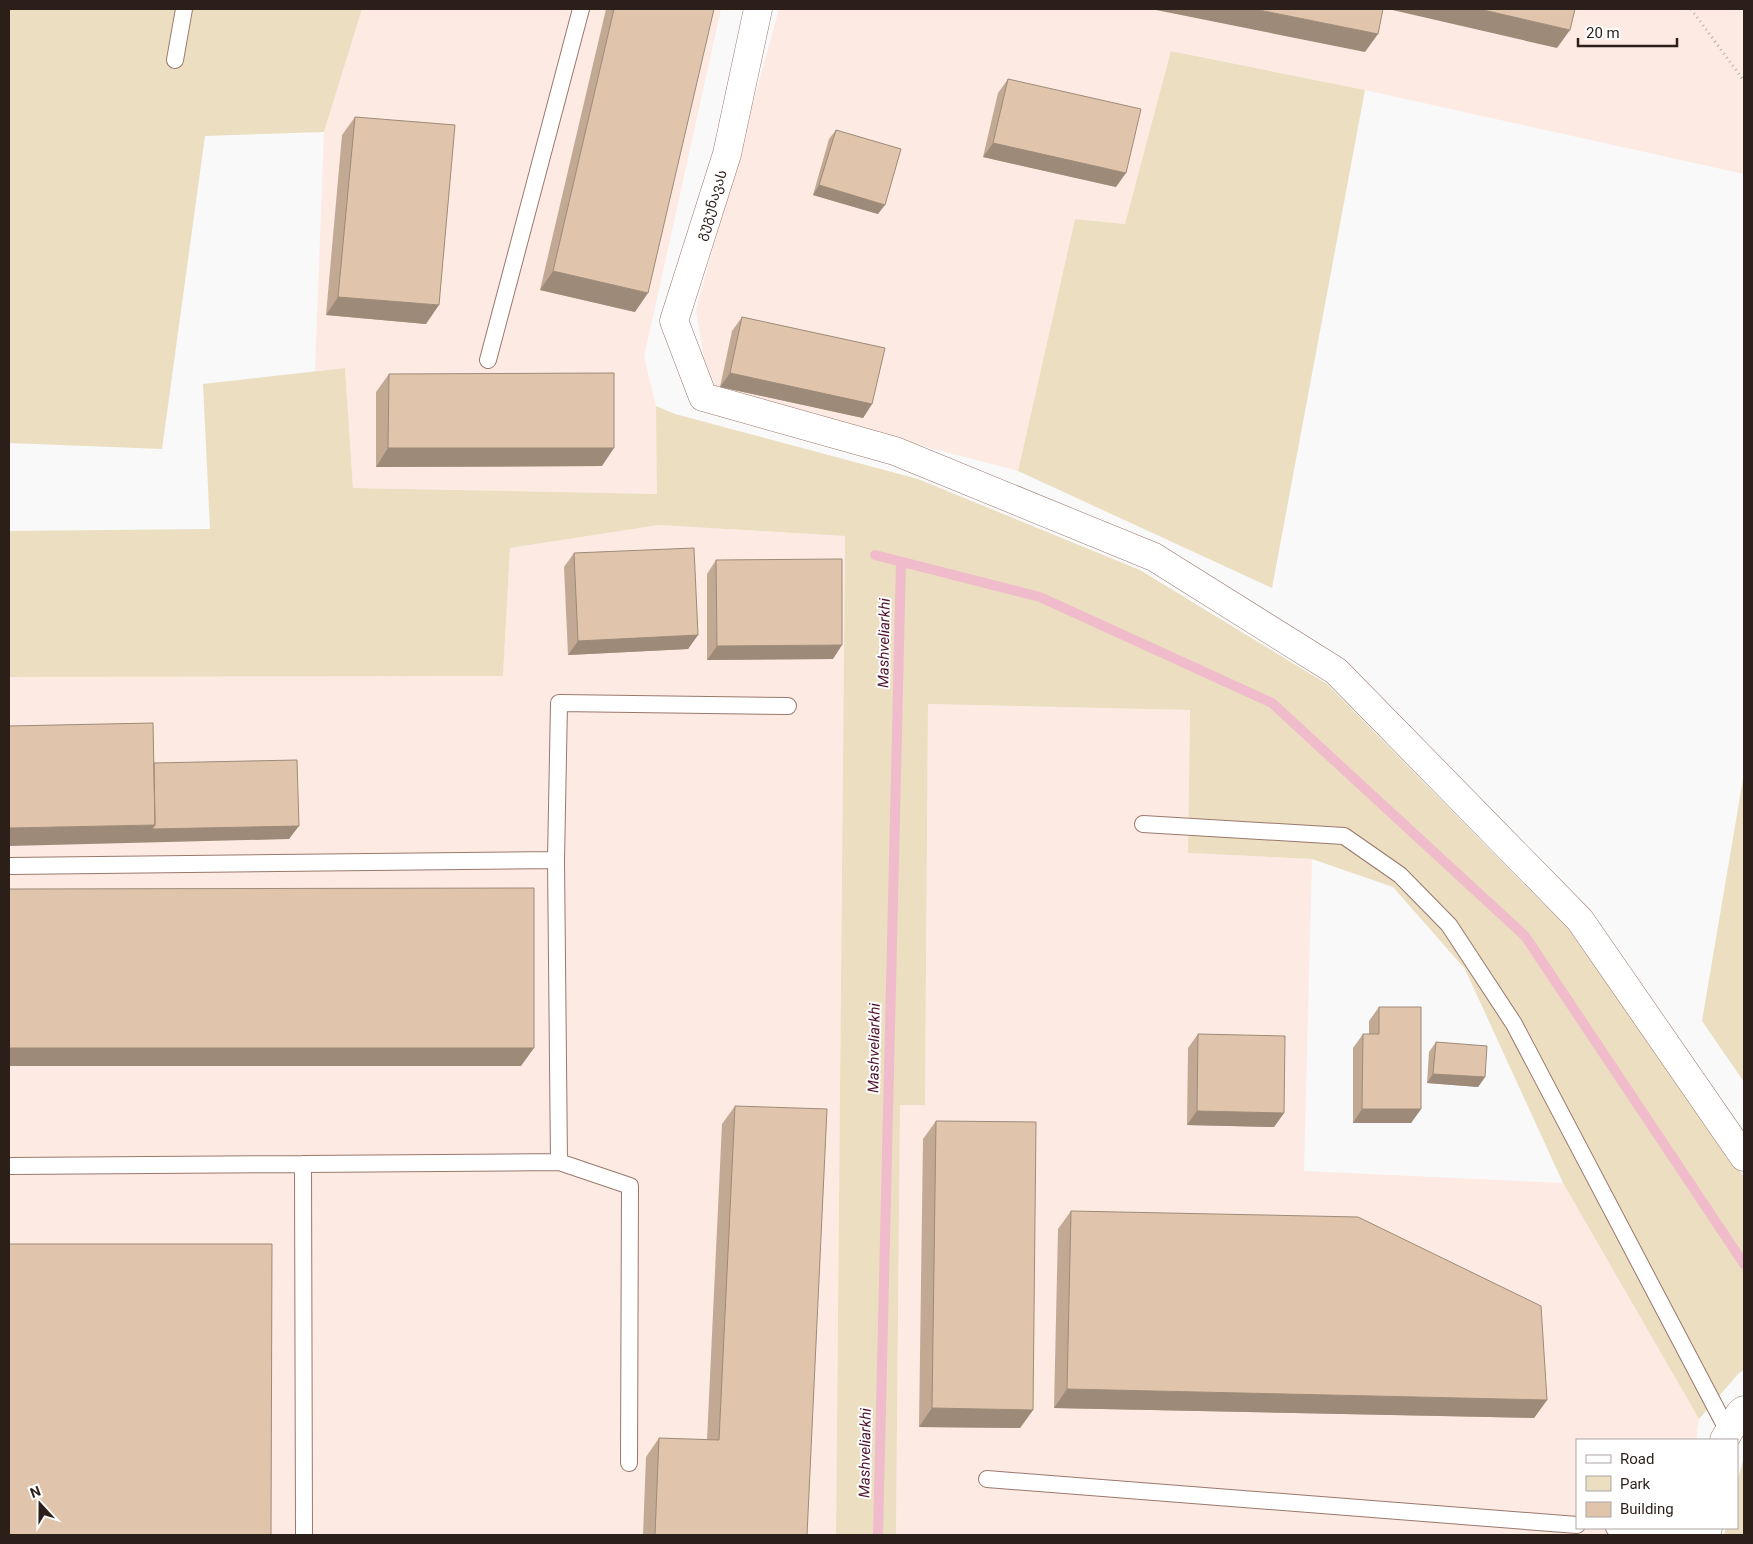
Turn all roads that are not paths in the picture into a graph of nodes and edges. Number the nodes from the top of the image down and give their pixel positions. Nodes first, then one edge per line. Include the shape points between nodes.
1 (184, 9) edge
2 (581, 9) edge
3 (758, 9) edge
4 (176, 60) dead end
5 (488, 360) dead end
6 (788, 706) dead end
7 (1143, 824) dead end
8 (556, 860) junction
9 (9, 866) edge
10 (1744, 1157) edge
11 (559, 1162) junction
12 (302, 1164) junction
13 (9, 1166) edge
14 (1744, 1410) edge
15 (1727, 1436) edge
16 (630, 1463) dead end
17 (987, 1479) dead end
18 (1576, 1525) edge
19 (1627, 1529) edge
20 (304, 1535) edge
21 (1706, 1535) edge

1 - 4 lane
2 - 5 lane
3 - 10 street, გუგუნავას via 727,154 674,320 703,396 895,451 1154,557 1336,671 1580,920
6 - 8 lane via 559,703
7 - 15 lane via 1344,836 1400,875 1449,925 1514,1024
8 - 9 lane
8 - 11 lane
11 - 12 lane
11 - 16 lane via 630,1186
12 - 13 lane
12 - 20 lane
14 - 15 street
17 - 18 lane
19 - 21 lane

